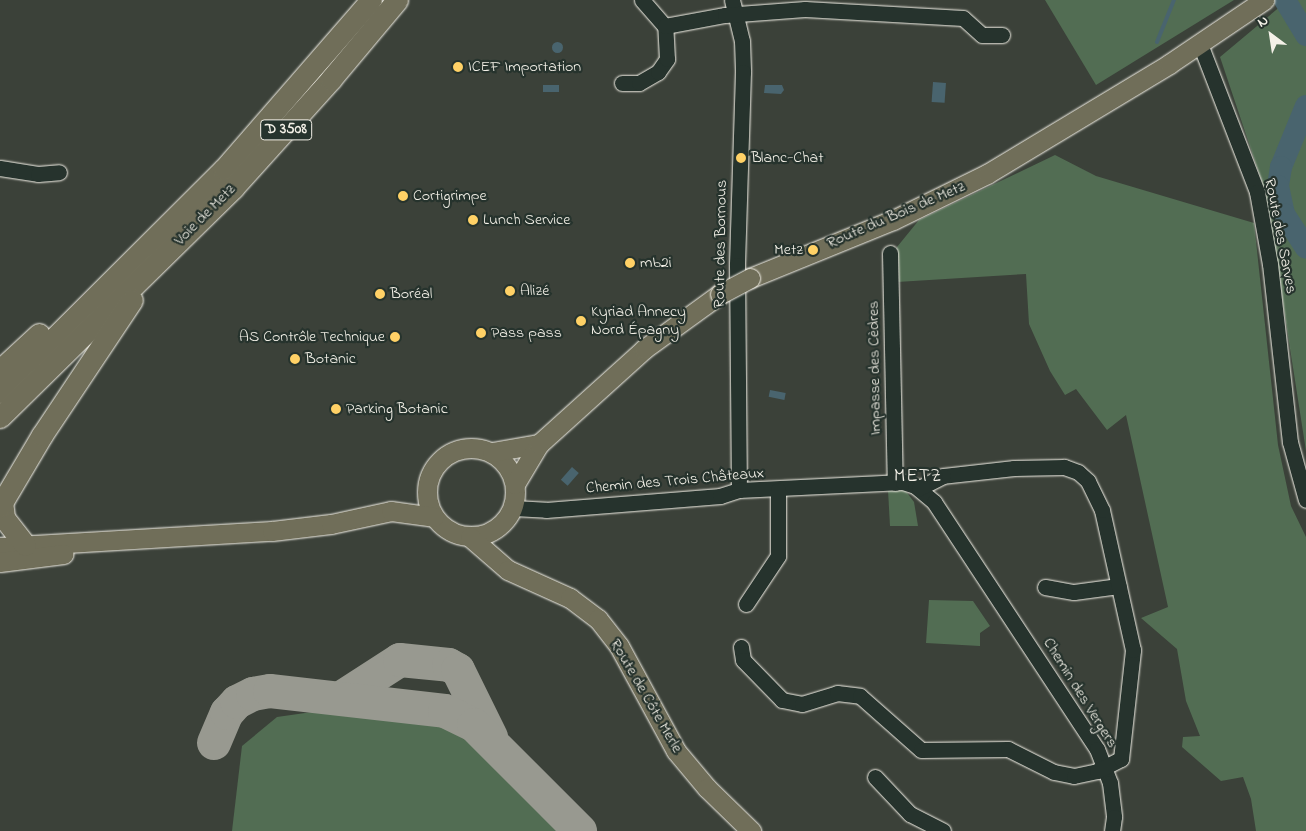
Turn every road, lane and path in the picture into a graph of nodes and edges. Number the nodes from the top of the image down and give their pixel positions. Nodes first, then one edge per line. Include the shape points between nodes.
1 (371, 0) edge
2 (397, 0) edge
3 (642, 0) edge
4 (1264, 0) edge
5 (734, 7) edge
6 (665, 26) junction
7 (1002, 35) dead end
8 (1200, 44) junction
9 (622, 83) dead end
10 (0, 168) edge
11 (224, 169) junction
12 (59, 172) dead end
13 (890, 253) dead end
14 (167, 254) junction
15 (0, 370) edge
16 (0, 392) edge
17 (0, 417) edge
18 (539, 444) junction
19 (492, 452) junction
20 (895, 482) junction
21 (515, 484) junction
22 (427, 487) junction
23 (919, 488) junction
24 (739, 490) junction
25 (778, 490) junction
26 (1306, 500) edge
27 (1, 504) edge
28 (513, 508) junction
29 (391, 511) junction
30 (434, 517) junction
31 (500, 526) junction
32 (188, 537) junction
33 (470, 537) junction
34 (25, 545) junction
35 (0, 547) edge
36 (0, 562) edge
37 (502, 564) junction
38 (1119, 586) junction
39 (1046, 587) dead end
40 (746, 604) dead end
41 (741, 647) dead end
42 (1106, 767) junction
43 (875, 777) dead end
44 (1113, 824) edge
45 (750, 831) edge
46 (943, 831) edge

1 - 11 highway, Voie de Metz / D 3508
2 - 14 highway, Voie de Metz / D 3508 via 298,117
3 - 6 street
4 - 8 main road, Route du Bois de Metz
5 - 6 street
5 - 7 street via 963,18 982,34
5 - 24 street, Route des Bornous via 743,72 737,239
6 - 9 street via 667,59 658,72 639,83
8 - 18 main road, Route du Bois de Metz, bridge via 971,183 720,294 644,349
8 - 26 street, Route des Sarves via 1257,192 1270,264 1290,442
10 - 12 street via 38,174
11 - 15 highway
11 - 16 highway, Voie de Metz / D 3508
13 - 20 street, Impasse des Cèdres
14 - 17 highway, Voie de Metz / D 3508
14 - 27 highway via 105,338
18 - 19 main road
18 - 21 main road, Route du Bois de Metz
19 - 21 main road via 510,471
19 - 22 main road via 471,447 450,453 430,473
20 - 23 street, Chemin des Trois Châteaux
20 - 25 street, Chemin des Trois Châteaux
21 - 28 main road
22 - 29 main road
22 - 30 main road
23 - 38 street via 942,476 991,469 1072,468 1088,480 1098,500
23 - 42 street, Chemin des Vergers via 934,502 1055,683
24 - 25 street, Chemin des Trois Châteaux
24 - 28 street, Chemin des Trois Châteaux via 720,496 546,510
25 - 40 street via 778,556
27 - 34 highway via 8,525
28 - 31 main road
29 - 30 main road
29 - 32 main road via 316,526
30 - 33 main road via 456,534
31 - 33 main road via 491,532
31 - 37 main road
32 - 34 main road
32 - 36 main road
33 - 37 main road, Route de Côte Merle
34 - 35 main road
37 - 45 main road, Route de Côte Merle via 570,598 598,620 620,646 676,751
38 - 39 street via 1074,592
38 - 42 street via 1133,660 1123,756
41 - 42 street, Chemin des Vergers via 743,660 782,700 802,704 837,693 860,696 921,750 1008,750 1067,775 1082,775
42 - 44 street via 1113,799
43 - 46 street via 910,814

